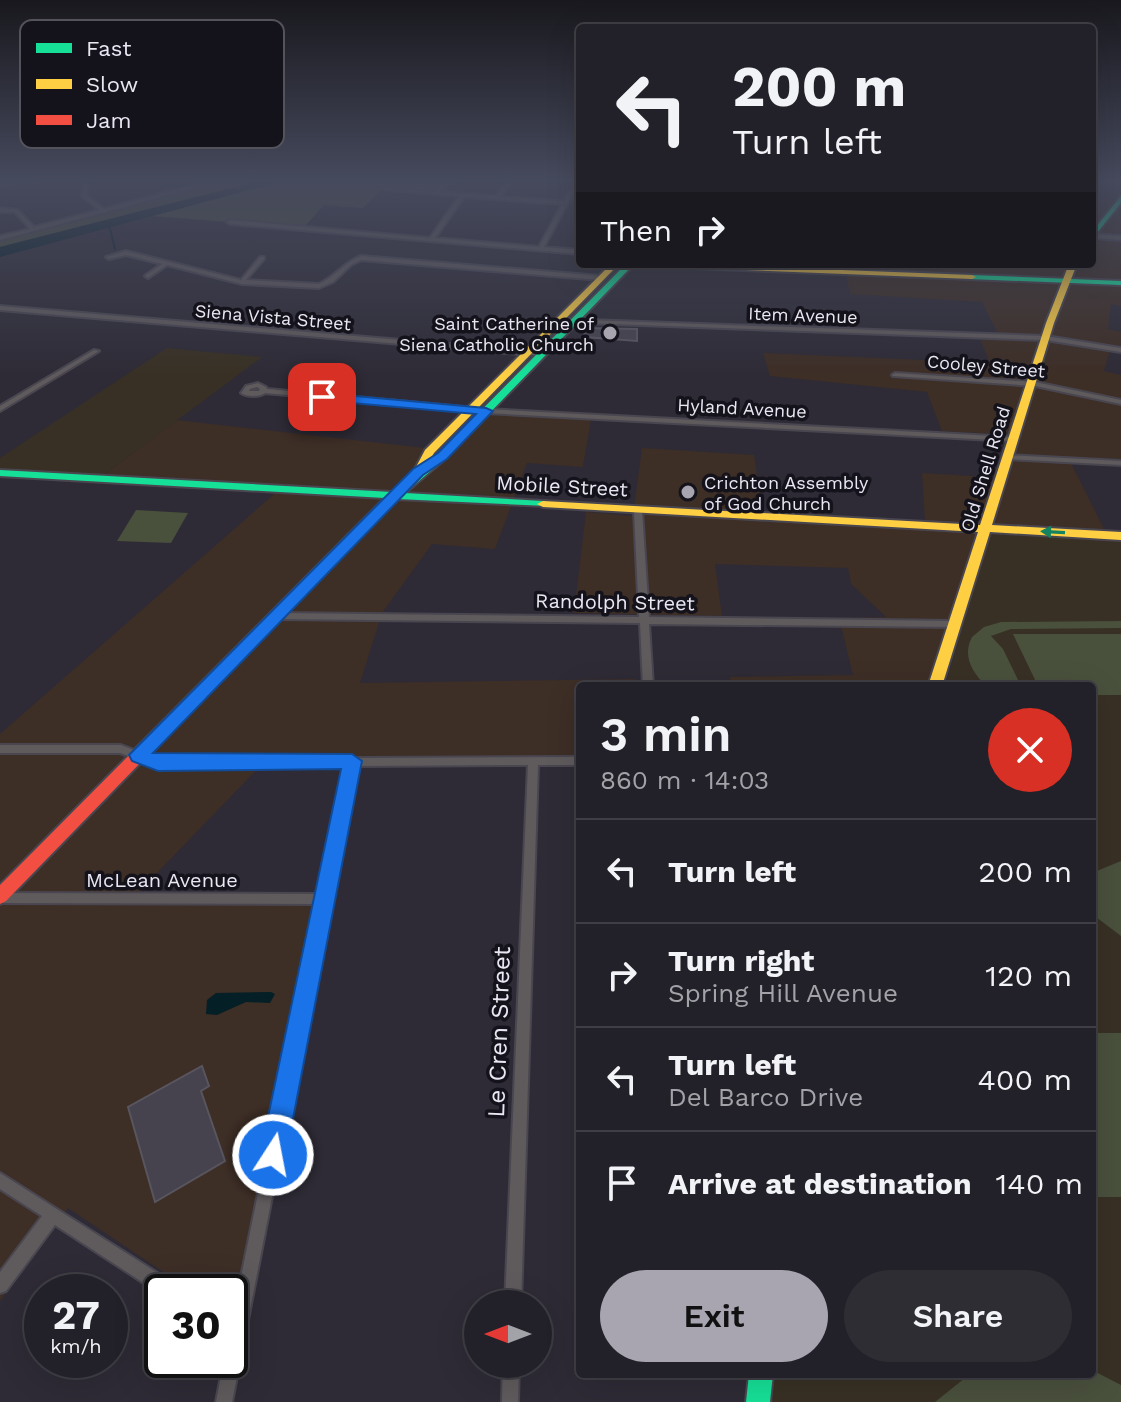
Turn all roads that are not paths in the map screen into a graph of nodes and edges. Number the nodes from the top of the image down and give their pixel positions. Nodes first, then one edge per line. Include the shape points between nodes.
1 (498, 244) edge
2 (543, 244) edge
3 (541, 248) junction
4 (576, 252) edge
5 (109, 257) dead end
6 (262, 258) dead end
7 (166, 263) junction
8 (611, 268) edge
9 (625, 268) edge
10 (798, 268) edge
11 (1071, 268) edge
12 (840, 269) edge
13 (148, 276) dead end
14 (601, 278) junction
15 (242, 282) junction
16 (1064, 282) junction
17 (1121, 283) edge
18 (0, 308) edge
19 (566, 322) junction
20 (1046, 338) junction
21 (1121, 350) edge
22 (96, 351) dead end
23 (535, 353) junction
24 (895, 375) dead end
25 (1031, 384) junction
26 (264, 391) dead end
27 (1121, 402) edge
28 (0, 409) edge
29 (470, 410) junction
30 (486, 411) junction
31 (1013, 439) junction
32 (1007, 457) junction
33 (1121, 463) edge
34 (418, 472) junction
35 (0, 473) edge
36 (394, 496) junction
37 (638, 511) junction
38 (985, 529) junction
39 (1121, 536) edge
40 (276, 616) junction
41 (644, 620) junction
42 (954, 624) junction
43 (648, 682) edge
44 (936, 682) edge
45 (0, 749) edge
46 (138, 755) junction
47 (352, 761) junction
48 (576, 761) edge
49 (533, 762) junction
50 (0, 897) edge
51 (324, 899) junction
52 (0, 1180) edge
53 (53, 1215) junction
54 (144, 1274) edge
55 (246, 1274) edge
56 (0, 1285) edge
57 (514, 1290) edge
58 (227, 1378) edge
59 (511, 1378) edge
60 (761, 1378) edge
61 (224, 1402) edge
62 (510, 1402) edge
63 (758, 1402) edge

1 - 3 street
2 - 3 street
3 - 4 street
5 - 7 street via 126,253
6 - 15 street
7 - 13 street
7 - 15 street
8 - 14 street
9 - 19 street
10 - 12 street
11 - 16 street, Old Shell Road
12 - 16 street
14 - 15 street via 361,258 348,263 330,284
14 - 19 street
16 - 17 street
16 - 20 street, Old Shell Road
18 - 23 street, Siena Vista Street
19 - 20 street, Item Avenue
19 - 23 street
20 - 21 street, Item Avenue
20 - 25 street, Old Shell Road
22 - 28 street
23 - 29 street
23 - 30 street
24 - 25 street, Cooley Street
25 - 27 street, Cooley Street
25 - 31 street, Old Shell Road
26 - 29 street, Hyland Avenue
29 - 30 street, Hyland Avenue
29 - 34 street via 429,452
30 - 31 street, Hyland Avenue
30 - 34 street via 442,456
31 - 32 street, Old Shell Road
32 - 33 street
32 - 38 street, Old Shell Road
34 - 36 street
35 - 36 street, Mobile Street
36 - 37 street, Mobile Street
36 - 40 street
37 - 38 street, Mobile Street
37 - 41 street
39 -> 38 street, Mobile Street
38 - 42 street, Old Shell Road
40 - 41 street, Randolph Street
40 - 46 street
41 - 42 street, Randolph Street
41 - 43 street
42 - 44 street, Old Shell Road
45 - 46 street via 121,749
46 - 47 street via 158,763
46 - 50 street
47 - 49 street
47 - 51 street
48 - 49 street
49 - 57 street, Le Cren Street
50 - 51 street, McLean Avenue
51 - 55 street
52 - 53 street
53 - 54 street
53 - 56 street
58 - 61 street
59 - 62 street
60 - 63 street

